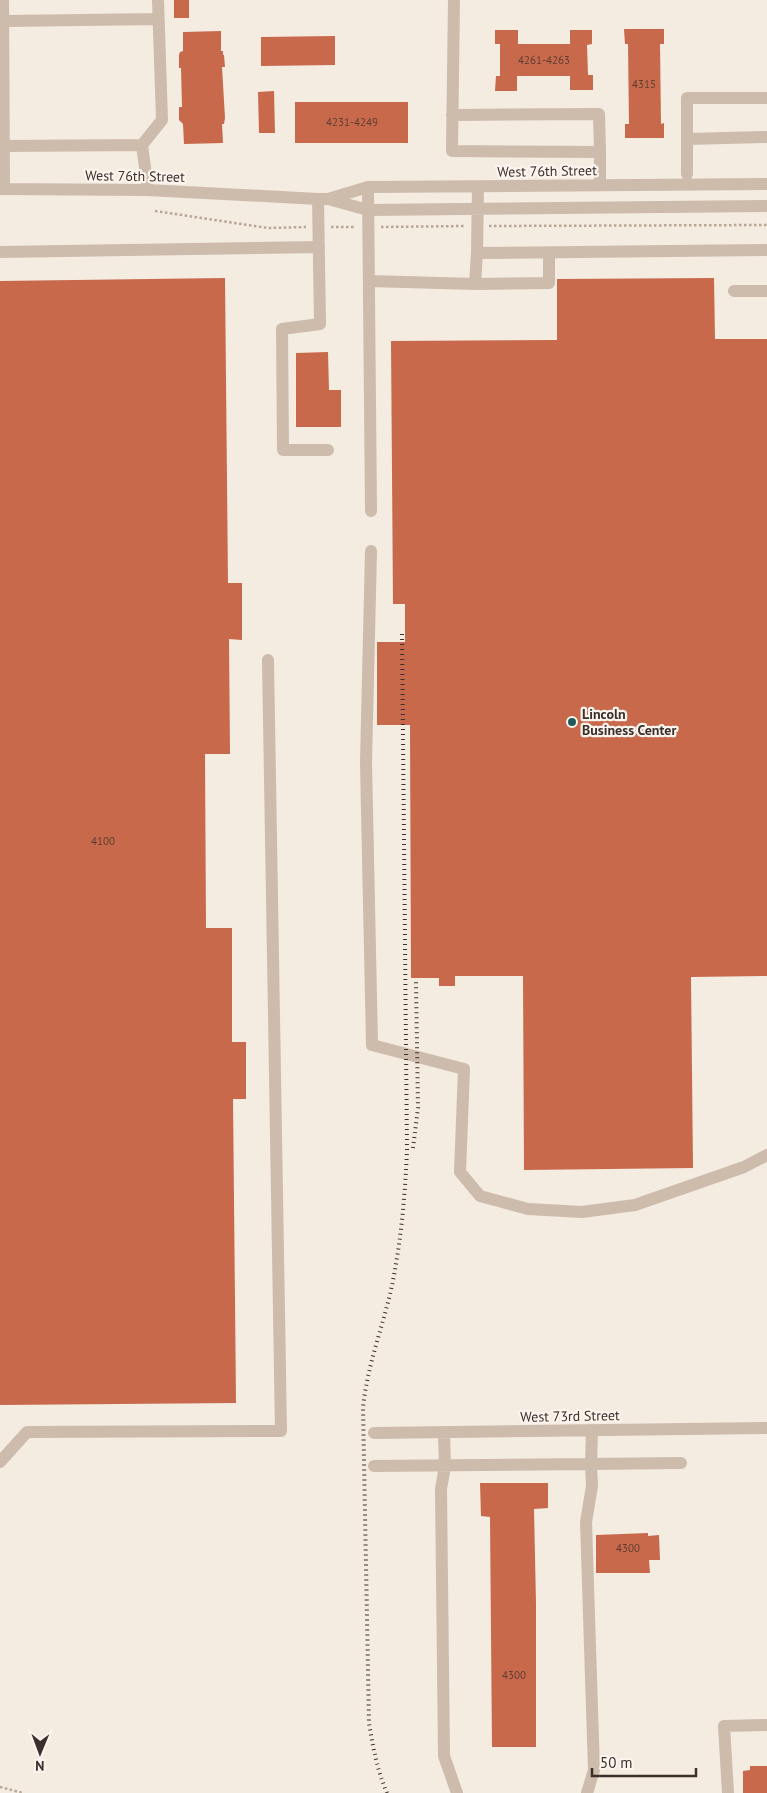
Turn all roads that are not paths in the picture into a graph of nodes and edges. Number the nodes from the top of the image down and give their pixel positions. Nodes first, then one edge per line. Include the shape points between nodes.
1 (3, 0) edge
2 (158, 0) edge
3 (454, 0) edge
4 (158, 19) junction
5 (4, 21) junction
6 (767, 98) edge
7 (452, 115) junction
8 (767, 137) edge
9 (687, 139) junction
10 (142, 145) junction
11 (4, 146) junction
12 (600, 152) junction
13 (688, 174) dead end
14 (767, 184) edge
15 (600, 185) junction
16 (478, 186) junction
17 (368, 187) junction
18 (2, 189) edge
19 (148, 190) junction
20 (323, 199) junction
21 (767, 206) edge
22 (478, 209) junction
23 (368, 210) junction
24 (319, 247) junction
25 (767, 250) edge
26 (0, 252) edge
27 (477, 253) junction
28 (549, 253) junction
29 (370, 281) junction
30 (475, 284) junction
31 (734, 291) dead end
32 (767, 291) edge
33 (328, 450) dead end
34 (371, 511) dead end
35 (371, 551) dead end
36 (268, 660) dead end
37 (767, 1155) edge
38 (767, 1428) edge
39 (592, 1430) junction
40 (444, 1432) junction
41 (374, 1433) dead end
42 (0, 1462) edge
43 (591, 1464) junction
44 (681, 1464) dead end
45 (374, 1466) dead end
46 (445, 1466) junction
47 (767, 1725) edge
48 (458, 1793) edge
49 (587, 1793) edge
50 (728, 1793) edge

1 - 5 street
2 - 4 street
3 - 7 street
4 - 5 street
4 - 10 street via 162,120
5 - 11 street
6 - 9 street via 686,98
7 - 12 street via 452,151
7 - 12 street via 600,114
8 - 9 street
9 - 13 street
10 - 11 street
10 - 19 street
11 - 18 street
12 - 15 street
14 - 15 street, West 76th Street
15 - 16 street, West 76th Street
16 - 17 street, West 76th Street
16 - 22 street
17 - 20 street, West 76th Street
17 - 23 street
18 - 19 street, West 76th Street
19 - 20 street, West 76th Street
20 - 23 street, West 76th Street
20 - 24 street via 318,227
21 - 22 street, West 76th Street
22 - 23 street, West 76th Street
22 - 27 street
23 - 29 street
24 - 26 street
24 - 33 street via 320,324 282,329 283,450
25 - 28 street
27 - 28 street
27 - 30 street
28 - 30 street via 549,283
29 - 30 street
29 - 34 street
31 - 32 street
35 - 37 street via 366,762 372,1045 464,1069 460,1172 480,1196 528,1209 582,1212 635,1204
36 - 42 street via 281,1431 27,1432
38 - 39 street, West 73rd Street
39 - 40 street, West 73rd Street
39 - 43 street
40 - 41 street, West 73rd Street
40 - 46 street
43 - 44 street
43 - 46 street
43 - 49 street via 592,1486 586,1522 594,1770
45 - 46 street
46 - 48 street via 441,1490 444,1756
47 - 50 street via 724,1726

